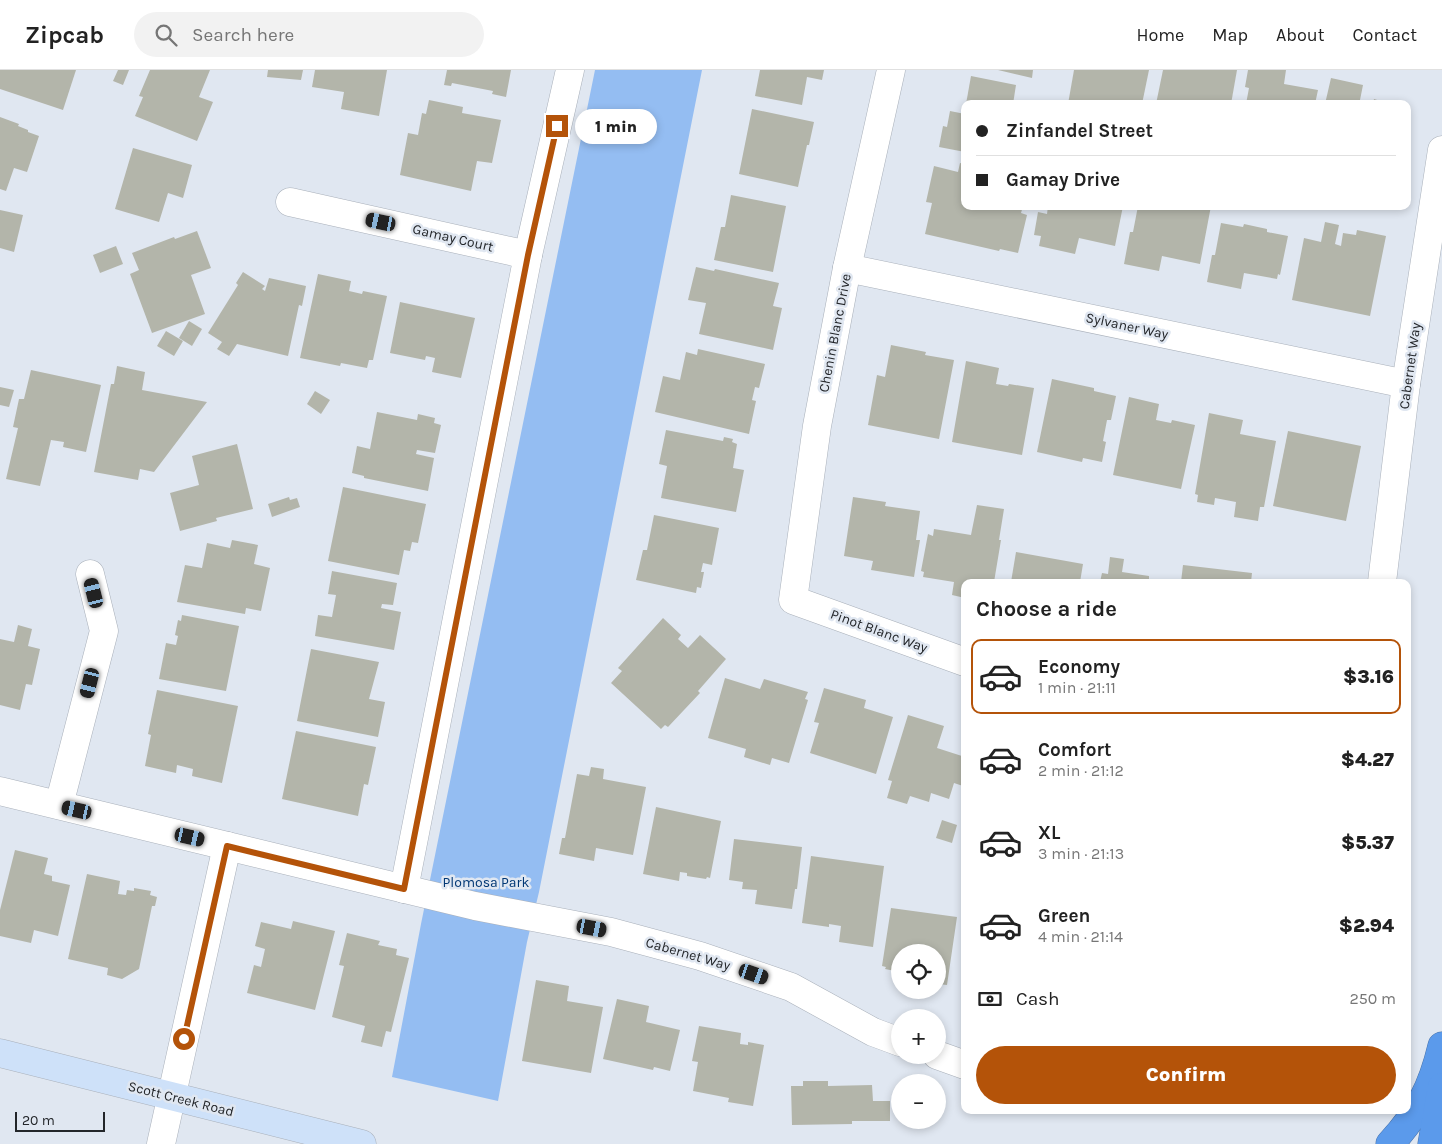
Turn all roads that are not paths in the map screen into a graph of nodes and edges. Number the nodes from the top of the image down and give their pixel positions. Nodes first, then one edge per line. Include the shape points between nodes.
1 (570, 70) edge
2 (891, 70) edge
3 (1442, 150) edge
4 (290, 202) dead end
5 (528, 255) junction
6 (848, 268) junction
7 (1406, 384) junction
8 (90, 574) dead end
9 (1382, 579) edge
10 (793, 600) joint
11 (961, 661) edge
12 (0, 791) edge
13 (58, 805) junction
14 (227, 846) junction
15 (404, 889) junction
16 (891, 1039) edge
17 (1442, 1046) edge
18 (0, 1053) edge
19 (946, 1058) edge
20 (961, 1064) edge
21 (1442, 1087) edge
22 (171, 1097) junction
23 (161, 1144) edge
24 (362, 1144) edge
25 (1390, 1144) edge
26 (1432, 1144) edge

1 - 5 street
2 - 6 street, Chenin Blanc Drive
3 - 7 street, Cabernet Way
4 - 5 street, Gamay Court
5 - 15 street
6 - 7 street, Sylvaner Way
6 - 10 street, Chenin Blanc Drive via 817,426
7 - 9 street, Cabernet Way
8 - 13 street via 104,631
10 - 11 street, Pinot Blanc Way
12 - 13 street, Cabernet Way
13 - 14 street, Cabernet Way
14 - 15 street, Cabernet Way
14 - 22 street
15 - 16 street, Cabernet Way via 611,932 700,956 791,987
17 - 25 highway via 1435,1075 1423,1101 1408,1125
18 - 22 main road, Scott Creek Road
19 - 20 street
21 - 26 highway
22 - 23 street
22 - 24 main road, Scott Creek Road

